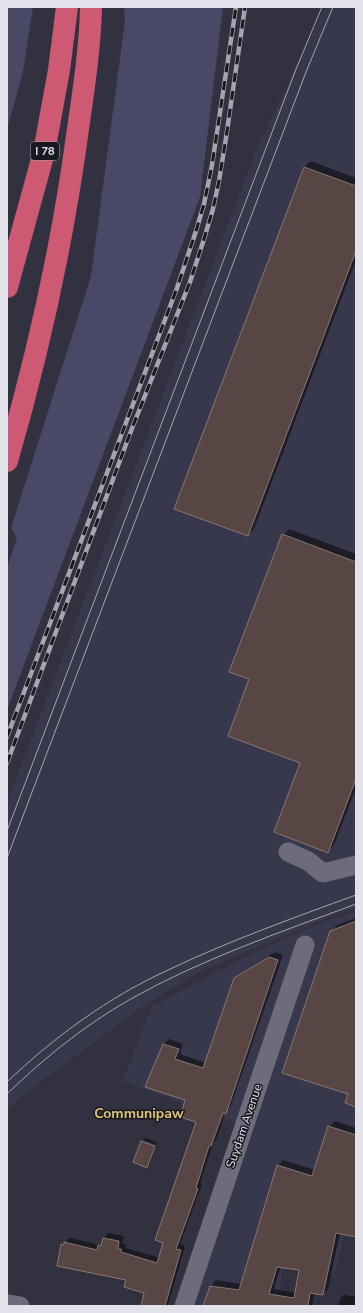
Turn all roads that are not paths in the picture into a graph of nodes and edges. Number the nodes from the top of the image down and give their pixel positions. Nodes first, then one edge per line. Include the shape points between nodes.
1 (91, 7) edge
2 (66, 8) edge
3 (7, 287) edge
4 (7, 461) edge
5 (288, 852) dead end
6 (356, 865) edge
7 (305, 945) dead end
8 (7, 1304) edge
9 (20, 1306) edge
10 (184, 1306) edge

1 - 4 highway, I 78 via 84,88 60,239 43,321
2 - 3 highway, I 78 via 58,78 44,152
5 - 6 street via 308,861 323,873
7 - 10 street, Suydam Avenue
8 - 9 street

